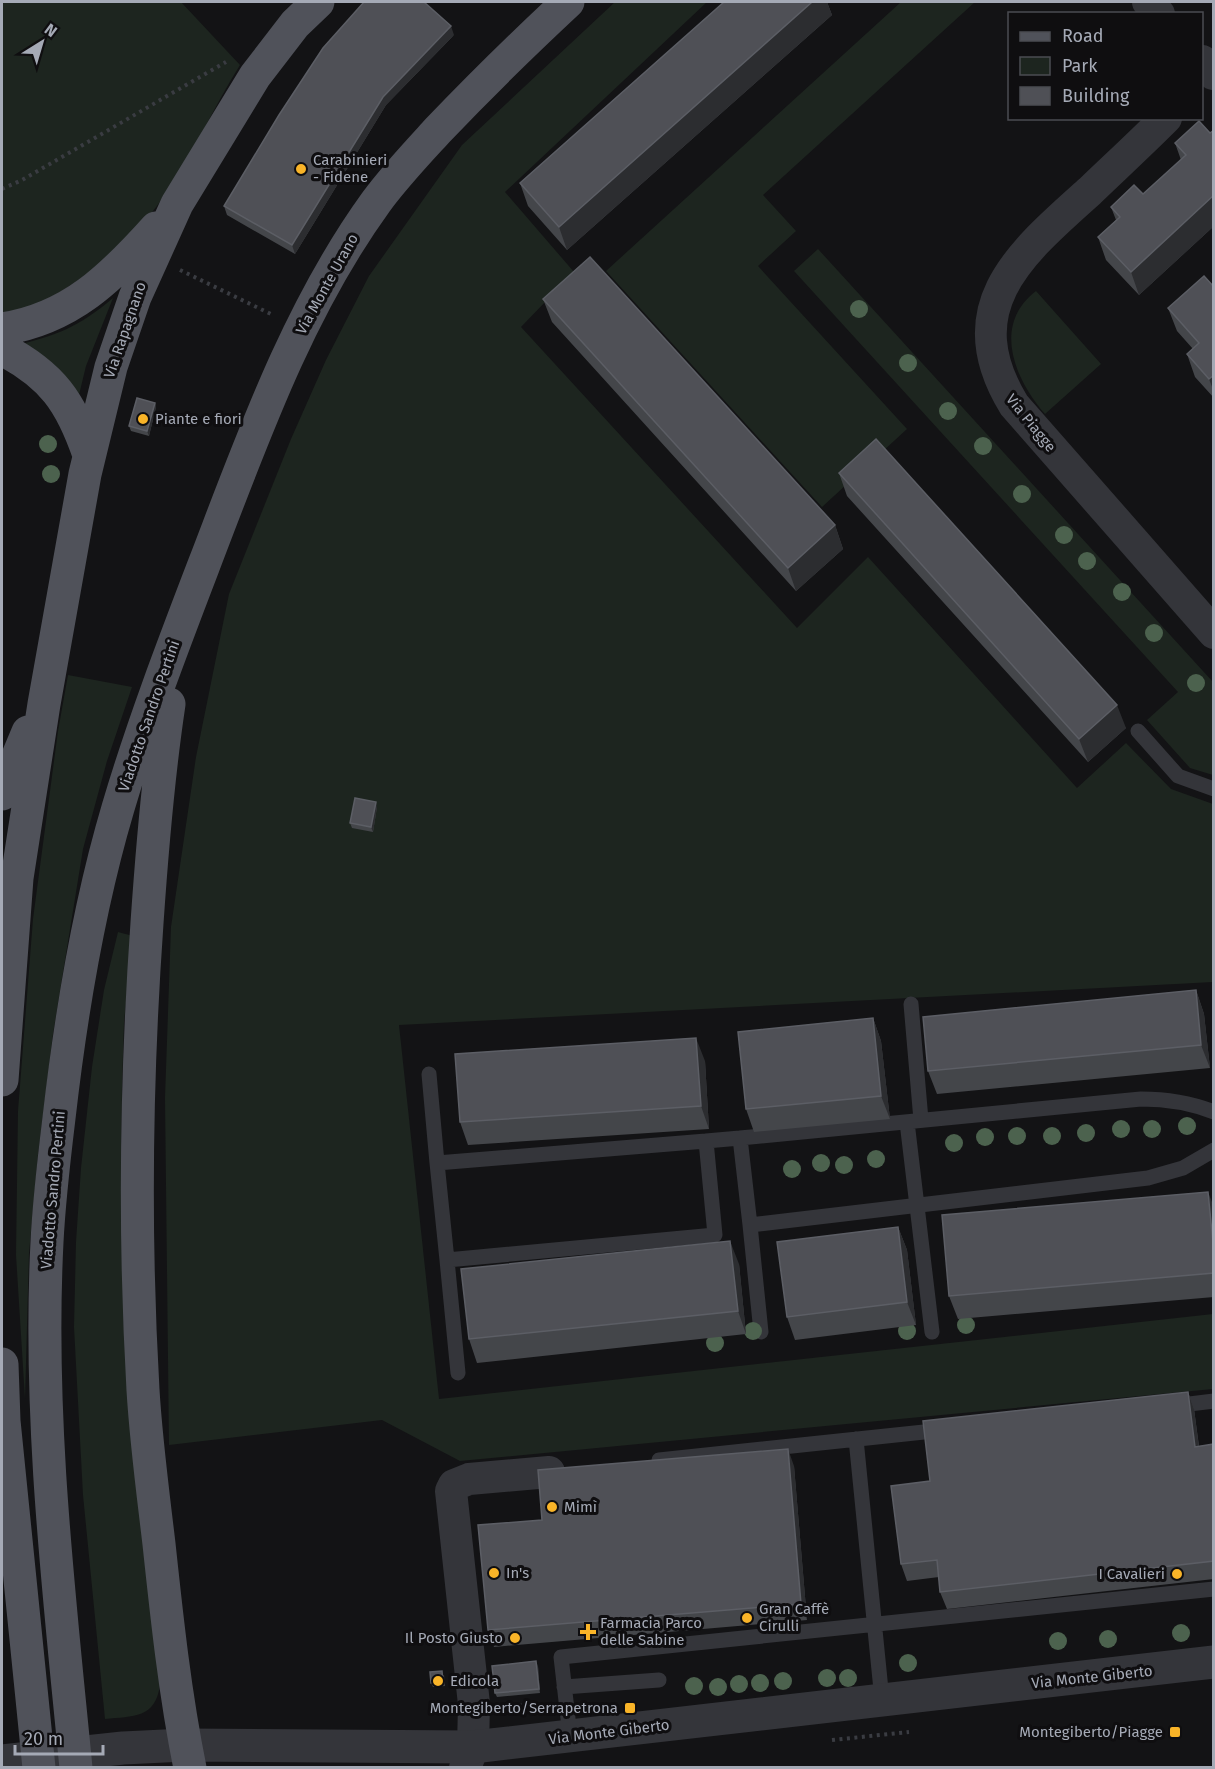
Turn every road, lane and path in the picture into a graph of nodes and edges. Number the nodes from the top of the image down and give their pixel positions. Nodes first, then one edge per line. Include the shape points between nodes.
1 (318, 2) edge
2 (568, 2) edge
3 (227, 61) dead end
4 (1203, 62) edge
5 (1213, 74) edge
6 (1164, 120) edge
7 (2, 189) edge
8 (177, 204) junction
9 (152, 257) junction
10 (2, 329) edge
11 (301, 329) junction
12 (2, 349) edge
13 (89, 455) junction
14 (180, 628) junction
15 (1214, 633) edge
16 (44, 704) junction
17 (1138, 731) dead end
18 (1214, 789) edge
19 (2, 794) edge
20 (911, 1004) dead end
21 (429, 1074) dead end
22 (2, 1080) edge
23 (1214, 1112) edge
24 (914, 1121) junction
25 (740, 1138) junction
26 (706, 1141) junction
27 (1214, 1150) edge
28 (437, 1164) junction
29 (917, 1206) junction
30 (750, 1225) junction
31 (447, 1260) junction
32 (761, 1332) dead end
33 (932, 1332) dead end
34 (2, 1364) edge
35 (458, 1372) dead end
36 (1214, 1401) edge
37 (1154, 1407) edge
38 (963, 1428) edge
39 (856, 1439) junction
40 (644, 1462) edge
41 (555, 1472) edge
42 (1214, 1589) edge
43 (874, 1624) junction
44 (1214, 1662) edge
45 (659, 1680) dead end
46 (564, 1687) junction
47 (882, 1700) junction
48 (539, 1704) dead end
49 (500, 1708) dead end
50 (570, 1736) junction
51 (188, 1756) edge
52 (469, 1757) edge
53 (2, 1761) edge
54 (39, 1767) edge
55 (76, 1767) edge

1 - 8 main road, Via Rapagnano via 295,24 255,76
2 - 11 main road, Via Monte Urano via 488,77 391,182 341,256
3 - 7 path
4 - 5 street
6 - 15 street, Via Piagge via 1025,252 996,300 990,336 995,366 1014,405
8 - 9 main road, Via Rapagnano
8 - 10 main road via 123,263 84,296 43,320
9 - 11 path
9 - 13 main road, Via Rapagnano via 118,344
11 - 14 main road, Via Monte Urano via 246,455
12 - 13 main road via 32,368 58,392 77,420
13 - 16 main road, Via Rapagnano
14 - 51 main road via 153,823 137,1106 142,1390 175,1689
14 - 55 main road, Viadotto Sandro Pertini via 119,805 93,901 64,1070 49,1207 45,1381 54,1538
16 - 19 main road via 22,743
16 - 22 main road via 17,878
17 - 18 lane via 1178,776
20 - 24 lane
21 - 28 lane
23 - 24 lane via 1170,1101 1141,1099
24 - 25 lane
24 - 29 lane
25 - 26 lane
25 - 30 lane
26 - 28 lane
26 - 31 lane via 715,1235
27 - 29 lane via 1183,1168 1156,1177
28 - 31 lane
29 - 30 lane
29 - 33 lane
30 - 32 lane
31 - 35 lane
34 - 54 main road via 6,1444
36 - 37 lane
38 - 39 lane
39 - 40 lane
39 - 43 lane
41 - 52 street via 470,1479 460,1481 451,1491 474,1704
42 - 43 lane
43 - 46 lane via 561,1657
43 - 47 lane
44 - 47 street, Via Monte Giberto
45 - 46 lane
46 - 50 lane
47 - 50 street, Via Monte Giberto
48 - 49 path
50 - 52 street, Via Monte Giberto
51 - 52 street, Via Monte Giberto
51 - 53 street, Via Monte Giberto via 123,1748

